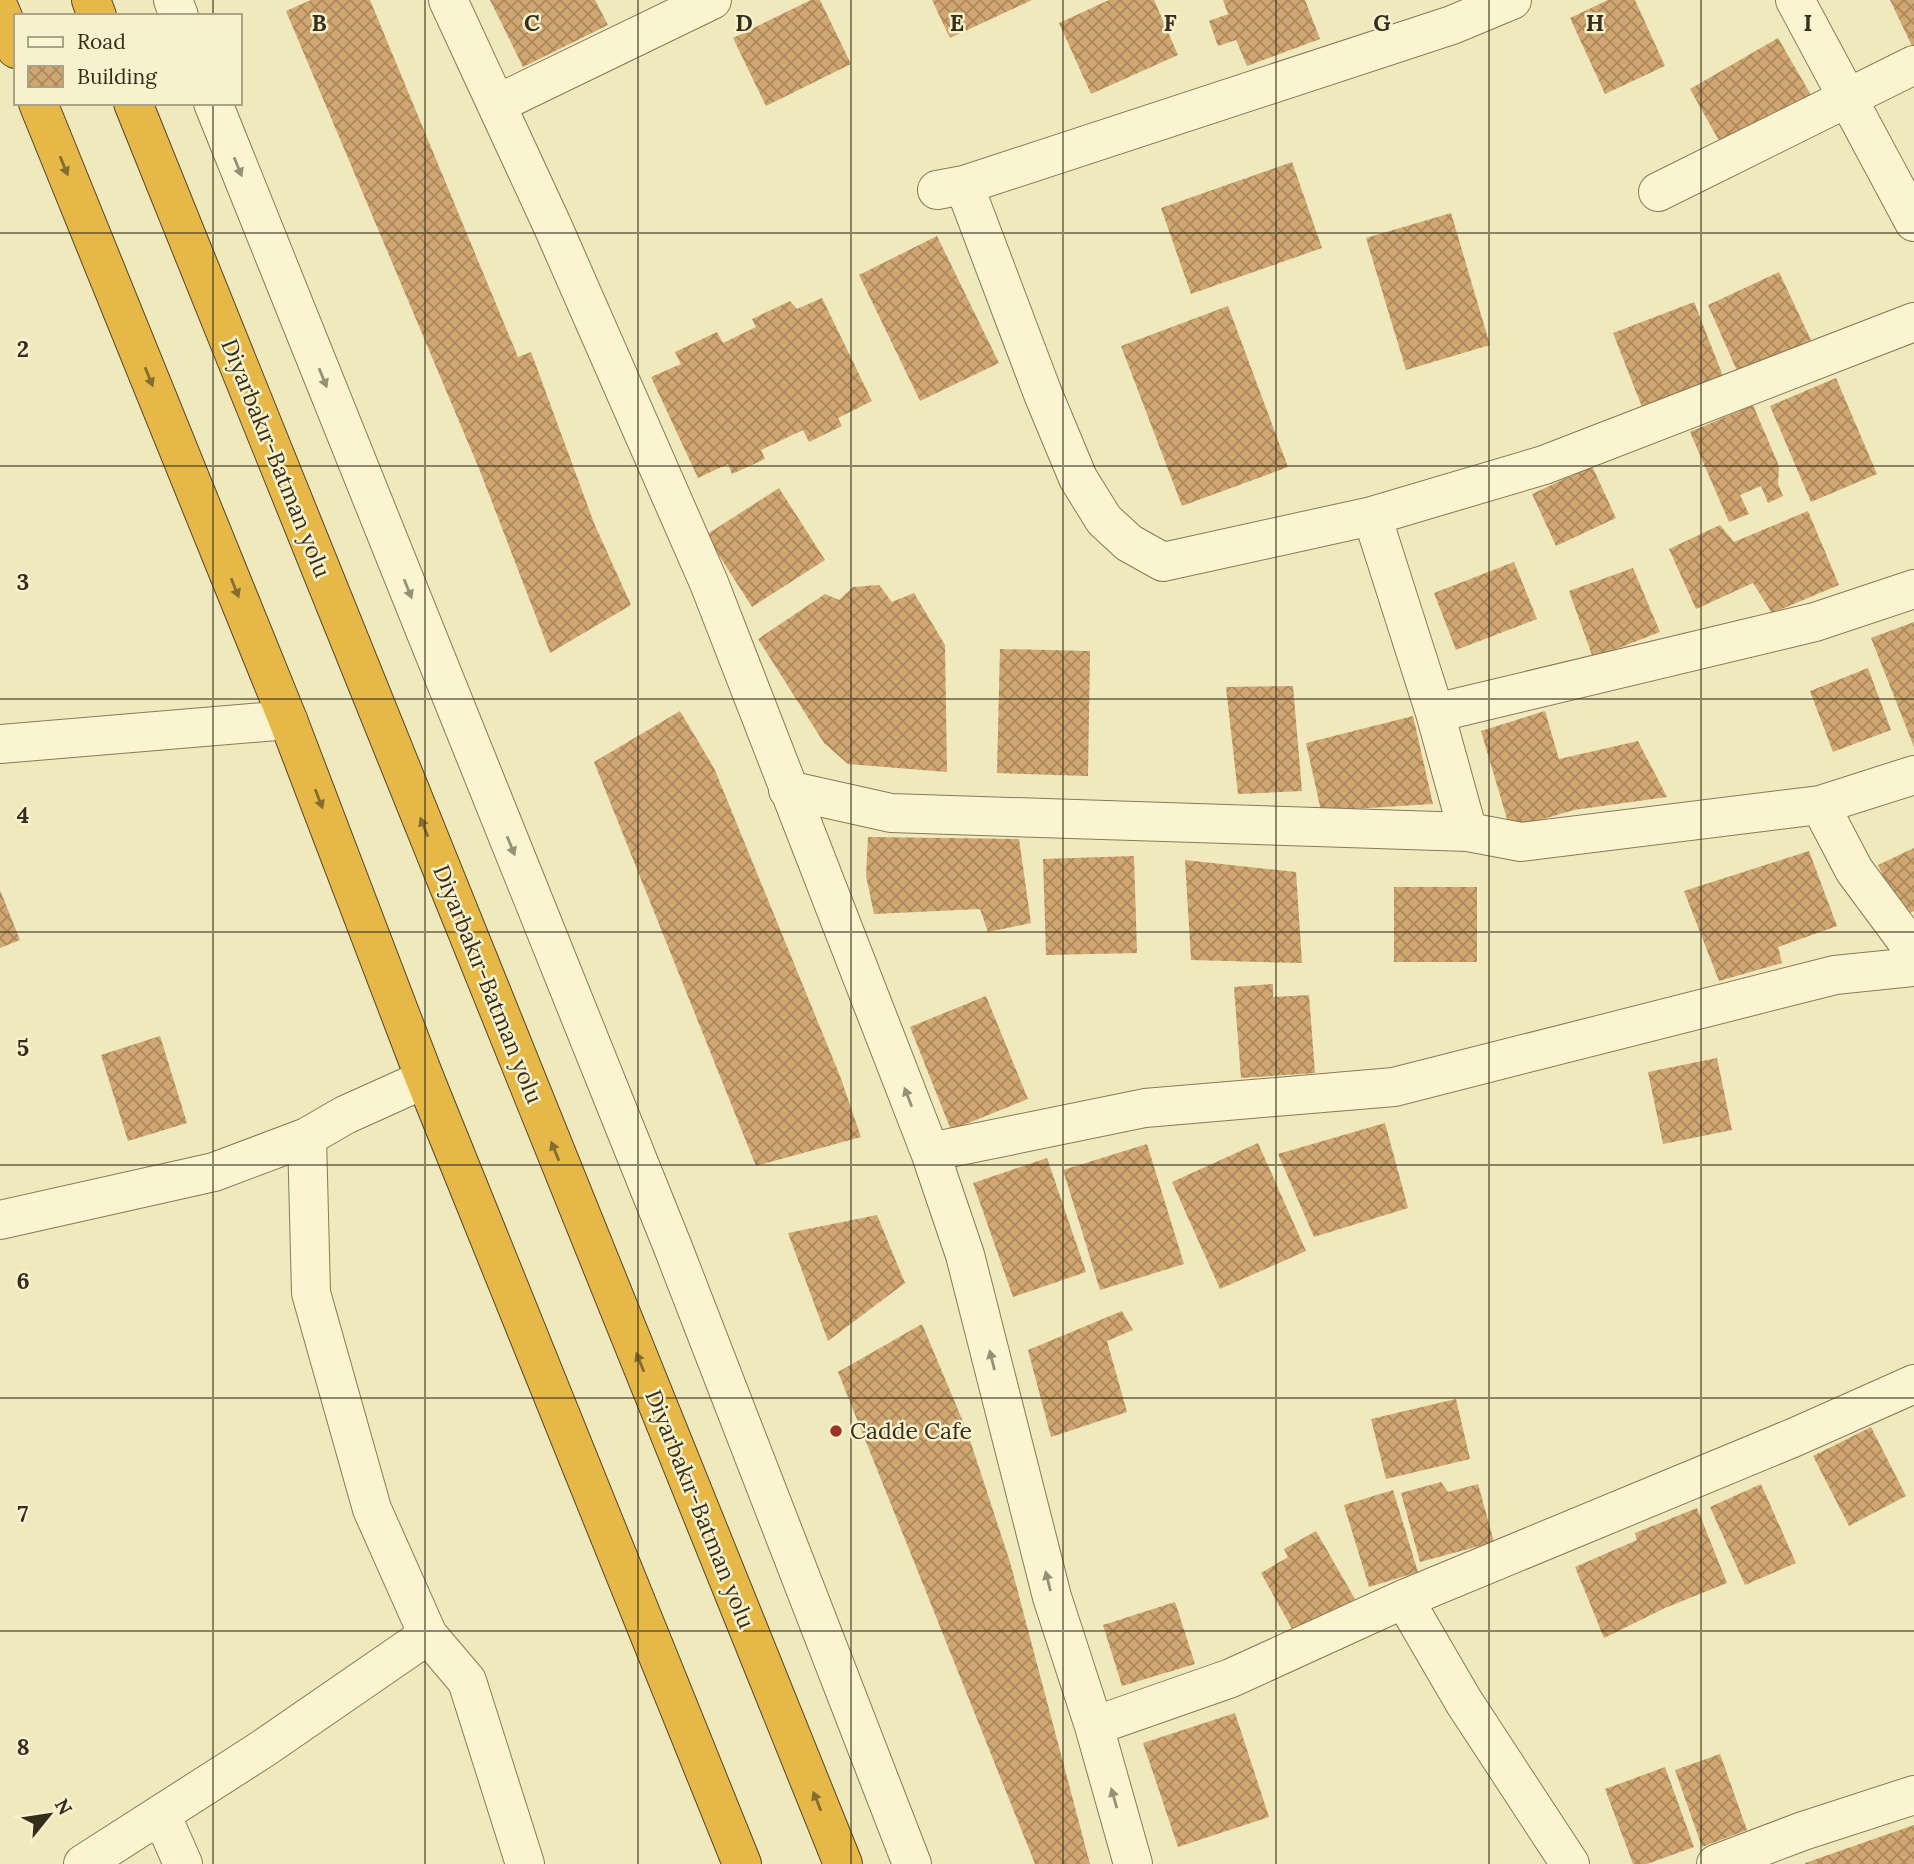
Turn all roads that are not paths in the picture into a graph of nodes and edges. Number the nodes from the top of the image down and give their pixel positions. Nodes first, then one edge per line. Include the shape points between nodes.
1 (448, 0) edge
2 (712, 0) edge
3 (1512, 0) edge
4 (1795, 0) edge
5 (0, 10) edge
6 (14, 44) edge
7 (1914, 65) edge
8 (1846, 98) junction
9 (497, 104) junction
10 (39, 105) edge
11 (134, 105) edge
12 (214, 105) edge
13 (1658, 192) dead end
14 (1914, 222) edge
15 (1914, 322) edge
16 (1372, 516) junction
17 (1914, 589) edge
18 (1435, 713) junction
19 (288, 720) junction
20 (0, 744) edge
21 (1914, 775) edge
22 (788, 790) junction
23 (1820, 805) junction
24 (1468, 832) junction
25 (1914, 951) edge
26 (1914, 967) edge
27 (425, 1079) junction
28 (307, 1137) junction
29 (930, 1152) junction
30 (0, 1220) edge
31 (1914, 1384) edge
32 (1404, 1599) junction
33 (428, 1635) junction
34 (1094, 1726) junction
35 (1914, 1795) edge
36 (161, 1814) junction
37 (83, 1864) edge
38 (183, 1864) edge
39 (525, 1864) edge
40 (742, 1864) edge
41 (842, 1864) edge
42 (912, 1864) edge
43 (1133, 1864) edge
44 (1570, 1864) edge
45 (1716, 1864) edge

1 - 9 street
2 - 9 street
3 - 16 street via 1452,25 950,187 1078,478 1104,520 1129,544 1163,562
4 - 8 street
5 - 6 highway
7 - 8 street
8 - 13 street
8 - 14 street
9 - 22 street via 709,583
10 -> 19 highway
41 -> 11 highway, Diyarbakır-Batman yolu
12 -> 42 street via 667,1232
15 - 16 street via 1544,464
16 - 18 street
17 - 18 street via 1815,622
18 - 24 street
19 - 20 street
19 -> 27 highway
21 - 23 street
22 - 24 street via 891,813
29 -> 22 street
23 - 24 street via 1521,842
23 - 25 street via 1854,870
26 - 29 street via 1835,975 1394,1087 1145,1108
27 - 28 street
27 - 40 highway
28 - 30 street via 214,1172
28 - 33 street via 311,1293 373,1509
34 -> 29 street via 1052,1597 965,1255
31 - 32 street
32 - 34 street via 1231,1678
32 - 44 street via 1464,1702
33 - 36 street
33 - 39 street via 467,1681
43 -> 34 street
35 - 45 street
36 - 37 street
36 - 38 street

